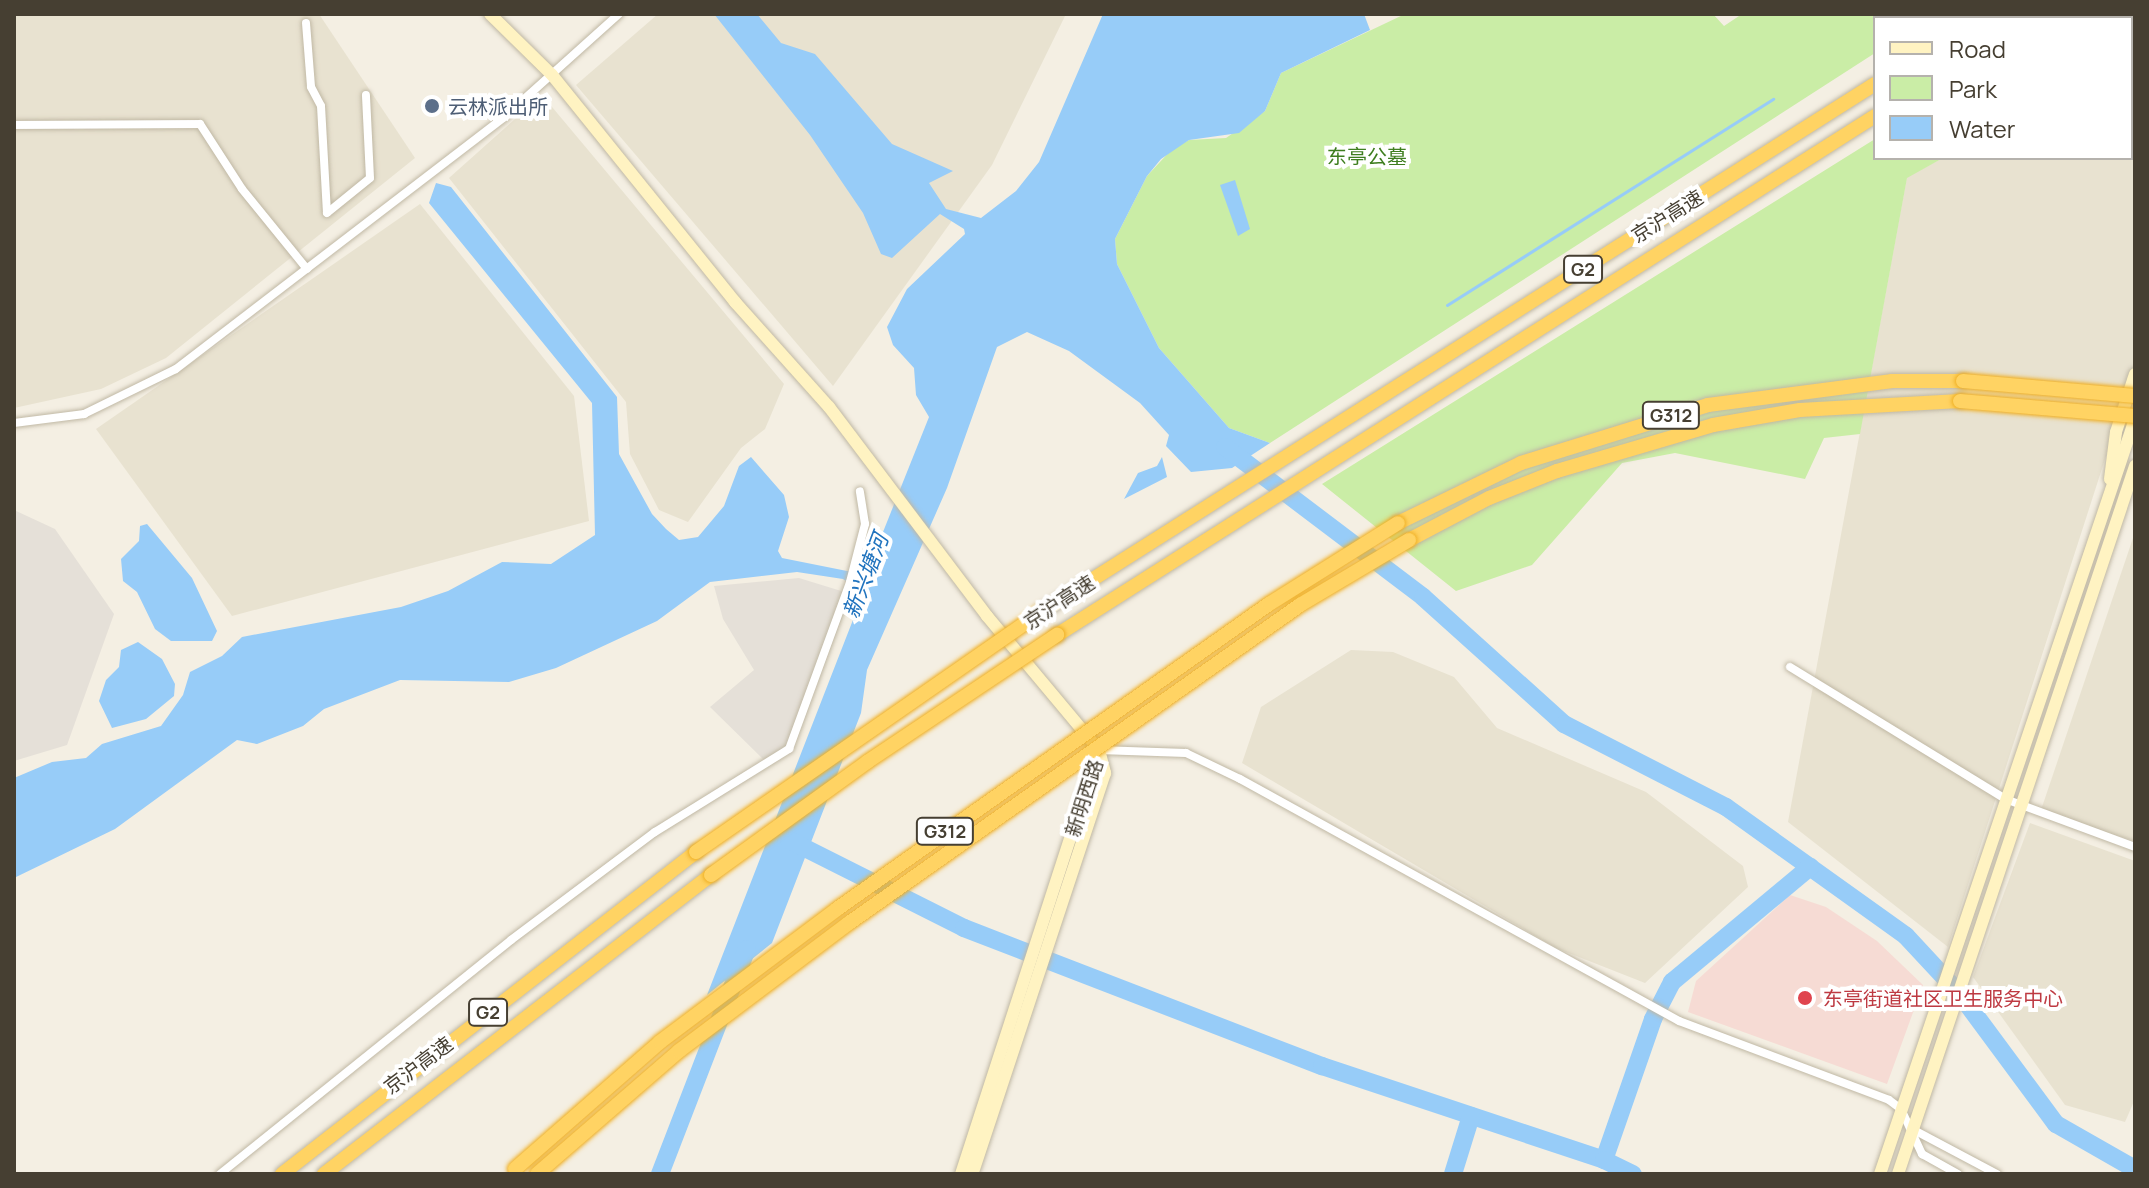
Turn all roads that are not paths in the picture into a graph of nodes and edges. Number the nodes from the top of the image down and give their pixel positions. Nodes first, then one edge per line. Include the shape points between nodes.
1 (490, 14) edge
2 (619, 14) edge
3 (306, 23) dead end
4 (552, 75) junction
5 (1873, 85) edge
6 (366, 95) dead end
7 (1873, 117) edge
8 (14, 125) edge
9 (307, 269) junction
10 (2135, 374) edge
11 (2135, 396) edge
12 (2135, 418) edge
13 (14, 423) edge
14 (2135, 466) edge
15 (2135, 482) edge
16 (860, 491) dead end
17 (2108, 501) junction
18 (2129, 508) edge
19 (1790, 667) dead end
20 (1099, 750) junction
21 (2005, 799) junction
22 (2020, 806) junction
23 (2134, 844) edge
24 (1901, 1109) junction
25 (1912, 1129) junction
26 (512, 1172) edge
27 (220, 1174) edge
28 (282, 1174) edge
29 (324, 1174) edge
30 (537, 1174) edge
31 (961, 1174) edge
32 (972, 1174) edge
33 (1880, 1174) edge
34 (1898, 1174) edge
35 (1958, 1174) edge
36 (1997, 1174) edge

1 - 4 street
2 - 4 street
3 - 6 street via 311,87 321,106 327,213 370,178
4 - 9 street
4 - 20 street via 892,486 987,616
5 - 28 highway, 京沪高速 / G2, bridge via 1041,612 696,852
7 - 29 highway, 京沪高速 / G2, bridge via 1057,635 867,762 711,875
8 - 9 street via 200,124 242,189
9 - 13 street via 176,369 84,414
10 - 17 street via 2116,432
11 - 26 highway, G312, bridge via 1963,381 1892,381 1708,405 1521,463 1398,523 1269,604 837,909 660,1042
12 - 17 street
12 - 30 highway, G312, bridge via 1960,401 1800,410 1713,425 1557,471 1489,498 1300,605 849,923 679,1051
14 - 18 street
15 - 18 street
16 - 27 street via 865,524 850,582 789,749 655,832 511,940
17 - 18 street
17 - 21 street
18 - 22 street
19 - 21 street
20 - 24 street via 1186,753 1447,889 1640,1002
20 - 31 street, 新明西路
20 - 32 street, 新明西路 via 1105,773
21 - 22 street
21 - 24 street
22 - 23 street
22 - 25 street
24 - 25 street
24 - 33 street
25 - 34 street
25 - 35 street via 1922,1154
25 - 36 street

